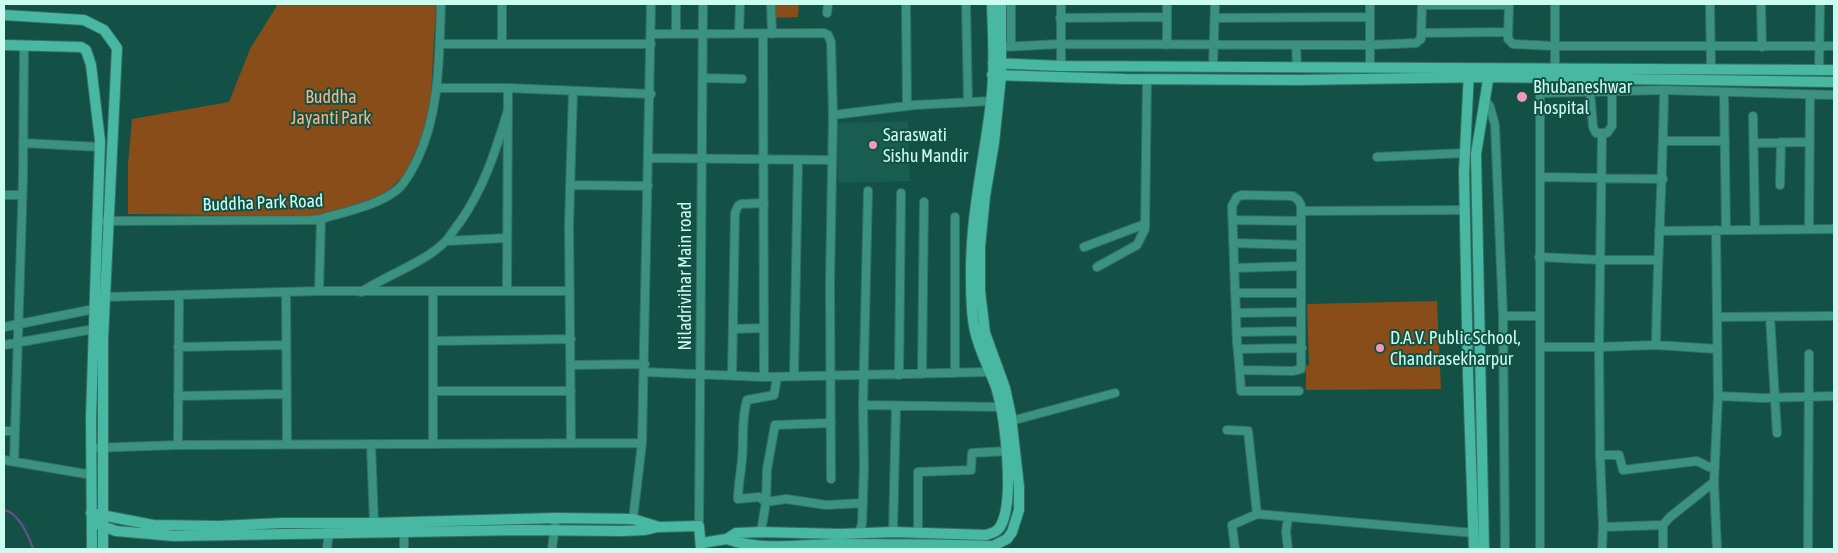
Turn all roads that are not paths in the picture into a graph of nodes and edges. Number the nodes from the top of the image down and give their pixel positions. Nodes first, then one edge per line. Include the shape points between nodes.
1 (441, 4) edge
2 (502, 4) edge
3 (651, 4) edge
4 (676, 4) edge
5 (703, 4) edge
6 (740, 4) edge
7 (771, 4) edge
8 (828, 4) edge
9 (906, 4) edge
10 (966, 4) edge
11 (992, 4) edge
12 (1001, 4) edge
13 (1011, 4) edge
14 (1060, 4) edge
15 (1167, 4) edge
16 (1215, 4) edge
17 (1370, 4) edge
18 (1422, 4) edge
19 (1509, 4) edge
20 (1555, 4) edge
21 (1710, 4) edge
22 (1761, 4) edge
23 (1820, 4) edge
24 (827, 13) dead end
25 (4, 15) edge
26 (1167, 17) junction
27 (1370, 17) junction
28 (1060, 18) junction
29 (1215, 18) junction
30 (1507, 32) junction
31 (740, 33) junction
32 (1422, 33) junction
33 (651, 34) junction
34 (676, 34) junction
35 (703, 34) junction
36 (763, 34) junction
37 (772, 34) junction
38 (502, 43) junction
39 (440, 44) junction
40 (651, 44) junction
41 (1060, 44) junction
42 (1167, 44) junction
43 (1214, 44) junction
44 (1296, 44) junction
45 (1370, 44) junction
46 (4, 45) edge
47 (24, 46) junction
48 (1554, 46) junction
49 (1834, 46) edge
50 (1007, 47) junction
51 (1711, 47) junction
52 (1762, 47) junction
53 (1820, 47) junction
54 (997, 64) junction
55 (1061, 66) junction
56 (1214, 66) junction
57 (1297, 67) junction
58 (1347, 67) junction
59 (1370, 67) junction
60 (1490, 68) junction
61 (1555, 69) junction
62 (1711, 69) junction
63 (1819, 70) junction
64 (1834, 70) edge
65 (1469, 73) junction
66 (1727, 75) junction
67 (997, 76) junction
68 (703, 78) junction
69 (1347, 78) junction
70 (1489, 78) junction
71 (1540, 78) junction
72 (742, 79) dead end
73 (1146, 79) junction
74 (1834, 82) edge
75 (436, 88) junction
76 (508, 88) junction
77 (1664, 90) junction
78 (573, 91) junction
79 (1590, 91) junction
80 (1612, 91) junction
81 (1541, 93) junction
82 (1724, 93) junction
83 (651, 94) junction
84 (1834, 95) edge
85 (1810, 96) junction
86 (1485, 100) junction
87 (991, 101) junction
88 (968, 102) junction
89 (907, 106) junction
90 (508, 110) junction
91 (833, 115) junction
92 (1753, 116) dead end
93 (1602, 134) junction
94 (1663, 141) junction
95 (1725, 141) junction
96 (1781, 142) junction
97 (1809, 142) junction
98 (23, 143) junction
99 (1754, 143) junction
100 (100, 147) junction
101 (1465, 153) junction
102 (1377, 157) dead end
103 (649, 158) junction
104 (702, 159) junction
105 (764, 159) junction
106 (798, 160) junction
107 (832, 160) junction
108 (99, 166) junction
109 (111, 166) junction
110 (1540, 178) junction
111 (1602, 178) junction
112 (1663, 179) junction
113 (1780, 185) dead end
114 (570, 186) junction
115 (648, 186) junction
116 (868, 191) dead end
117 (901, 193) dead end
118 (4, 195) edge
119 (22, 195) junction
120 (924, 202) dead end
121 (764, 203) junction
122 (1465, 210) junction
123 (1301, 211) junction
124 (955, 217) dead end
125 (321, 219) junction
126 (1232, 220) junction
127 (97, 221) junction
128 (108, 221) junction
129 (1301, 221) junction
130 (1145, 224) junction
131 (1809, 229) junction
132 (1834, 229) edge
133 (1716, 230) junction
134 (1726, 230) junction
135 (1755, 230) junction
136 (1659, 231) junction
137 (506, 238) junction
138 (446, 240) junction
139 (1233, 243) junction
140 (1301, 245) junction
141 (1084, 247) dead end
142 (1539, 257) junction
143 (1602, 260) junction
144 (1657, 260) junction
145 (1300, 266) junction
146 (1097, 267) dead end
147 (1234, 268) junction
148 (507, 290) junction
149 (319, 291) junction
150 (433, 291) junction
151 (570, 291) junction
152 (360, 292) junction
153 (286, 293) junction
154 (1236, 293) junction
155 (1300, 293) junction
156 (178, 295) junction
157 (105, 297) junction
158 (94, 309) junction
159 (1301, 312) junction
160 (1236, 313) junction
161 (1503, 316) junction
162 (1539, 316) junction
163 (1834, 316) edge
164 (1717, 317) junction
165 (1770, 317) junction
166 (17, 325) junction
167 (4, 327) edge
168 (764, 328) junction
169 (94, 329) junction
170 (733, 329) junction
171 (1301, 331) junction
172 (1237, 332) junction
173 (570, 339) junction
174 (433, 341) junction
175 (17, 342) junction
176 (98, 342) junction
177 (4, 345) edge
178 (286, 345) junction
179 (1656, 345) junction
180 (178, 347) junction
181 (1540, 347) junction
182 (1599, 347) junction
183 (1302, 348) junction
184 (1718, 348) junction
185 (1238, 349) junction
186 (1809, 354) dead end
187 (571, 365) junction
188 (645, 368) junction
189 (1240, 370) junction
190 (990, 372) junction
191 (955, 373) junction
192 (701, 374) junction
193 (899, 374) junction
194 (922, 374) junction
195 (732, 375) junction
196 (794, 376) junction
197 (831, 376) junction
198 (865, 376) junction
199 (764, 377) junction
200 (777, 377) junction
201 (433, 391) junction
202 (571, 391) junction
203 (1299, 391) dead end
204 (1115, 392) dead end
205 (287, 394) junction
206 (178, 396) junction
207 (1718, 396) junction
208 (1809, 396) junction
209 (1834, 396) edge
210 (1775, 397) junction
211 (863, 405) junction
212 (896, 406) junction
213 (1000, 407) junction
214 (1011, 421) junction
215 (831, 424) junction
216 (1227, 430) dead end
217 (4, 431) edge
218 (15, 431) junction
219 (1777, 432) dead end
220 (642, 442) junction
221 (571, 443) junction
222 (287, 444) junction
223 (371, 444) junction
224 (433, 444) junction
225 (178, 445) junction
226 (92, 448) junction
227 (103, 448) junction
228 (1008, 451) junction
229 (1600, 455) junction
230 (4, 460) edge
231 (14, 462) junction
232 (1715, 467) junction
233 (92, 475) junction
234 (831, 479) dead end
235 (1714, 482) junction
236 (766, 502) junction
237 (863, 503) junction
238 (1257, 514) junction
239 (102, 515) junction
240 (91, 517) junction
241 (1288, 517) junction
242 (556, 518) junction
243 (633, 519) junction
244 (374, 523) junction
245 (1663, 525) junction
246 (102, 526) junction
247 (699, 526) junction
248 (404, 527) junction
249 (659, 527) junction
250 (1603, 527) junction
251 (330, 528) junction
252 (555, 530) junction
253 (761, 532) junction
254 (893, 532) junction
255 (996, 532) junction
256 (859, 533) junction
257 (1474, 533) junction
258 (918, 534) junction
259 (727, 539) junction
260 (701, 546) edge
261 (1000, 546) edge
262 (894, 547) edge
263 (764, 548) edge
264 (92, 549) edge
265 (103, 549) edge
266 (327, 549) edge
267 (404, 549) edge
268 (552, 549) edge
269 (1235, 549) edge
270 (1288, 549) edge
271 (1474, 549) edge
272 (1484, 549) edge
273 (1505, 549) edge
274 (1540, 549) edge
275 (1602, 549) edge
276 (1663, 549) edge
277 (1717, 549) edge
278 (1808, 549) edge

1 - 39 street, Buddha Park Road
2 - 38 street
3 - 33 street
4 - 34 street
5 - 35 street, Niladrivihar Main road
6 - 31 street
7 - 37 street
8 - 24 street
9 - 89 street
10 - 88 street
11 - 54 street
12 - 50 street
13 - 50 street
14 - 28 street
15 - 26 street
16 - 29 street
17 - 27 street
18 - 19 street
18 - 32 street
19 - 30 street
20 - 48 street
21 - 51 street
22 - 52 street
23 - 53 street
25 - 109 street via 84,20 104,30 112,39 117,57
26 - 28 street
26 - 42 street
27 - 29 street
27 - 45 street
28 - 41 street
29 - 43 street
30 - 32 street
30 - 48 street via 1513,44
31 - 35 street
31 - 36 street
32 - 45 street via 1416,43
33 - 34 street
33 - 40 street
34 - 35 street
35 - 68 street, Niladrivihar Main road
36 - 37 street
36 - 105 street
37 - 91 street via 828,35 831,42
38 - 39 street
38 - 40 street
39 - 75 street, Buddha Park Road
40 - 83 street
41 - 42 street
41 - 50 street
41 - 55 street
42 - 43 street
43 - 44 street
43 - 56 street
44 - 45 street
44 - 57 street
45 - 59 street
46 - 47 street
47 - 98 street
47 - 100 street via 81,47 86,50 91,65
48 - 51 street
48 - 61 street
49 - 53 street
50 - 54 street
51 - 52 street
51 - 62 street
52 - 53 street
53 - 63 street
54 - 55 street
54 - 67 street
55 - 56 street
56 - 57 street
57 - 58 street
58 - 59 street
58 - 69 street
59 - 65 street
60 - 61 street
60 - 65 street
60 - 70 street
61 - 62 street
62 - 66 street
63 - 64 street
63 - 66 street
65 - 69 street
65 - 70 street
65 - 101 street
66 - 71 street
66 - 74 street
67 - 73 street
67 - 87 street
67 - 214 street via 994,143 980,247 980,291 985,333 1005,388
68 - 72 street
68 - 104 street, Niladrivihar Main road
69 - 73 street
70 - 71 street
70 - 86 street
71 - 81 street
73 - 130 street
75 - 76 street
75 - 125 street, Buddha Park Road via 430,126 421,151 399,188 387,197
76 - 78 street
76 - 90 street
77 - 80 street
77 - 82 street
77 - 94 street
78 - 83 street
78 - 114 street
79 - 80 street
79 - 81 street
79 - 93 street via 1593,127 1596,133
80 - 93 street via 1612,126
81 - 110 street
82 - 85 street
82 - 95 street
83 - 103 street
84 - 85 street
85 - 97 street
86 - 161 street via 1495,125
86 - 272 street via 1476,154
87 - 88 street
87 - 190 street via 972,225 970,271 974,330
88 - 89 street
89 - 91 street
90 - 137 street
90 - 138 street via 486,177 467,212
91 - 107 street
92 - 99 street
93 - 111 street
94 - 95 street
94 - 112 street
95 - 134 street
96 - 97 street
96 - 99 street
96 - 113 street
97 - 131 street
98 - 100 street
98 - 119 street
99 - 135 street
100 - 108 street
101 - 102 street
101 - 122 street
103 - 104 street
103 - 115 street
104 - 105 street
104 - 192 street, Niladrivihar Main road
105 - 106 street
105 - 121 street
106 - 107 street
106 - 196 street
107 - 197 street
108 - 109 street
108 - 127 street
109 - 128 street
110 - 111 street
110 - 142 street
111 - 112 street
111 - 143 street
112 - 136 street
114 - 115 street
114 - 151 street
115 - 188 street
116 - 198 street
117 - 193 street
118 - 119 street
119 - 166 street
120 - 194 street
121 - 168 street
121 - 170 street via 742,204 735,213
122 - 123 street
122 - 257 street
123 - 126 street via 1301,205 1293,196 1242,195 1234,200
123 - 129 street
124 - 191 street
125 - 128 street, Buddha Park Road
125 - 149 street
126 - 129 street
126 - 139 street
127 - 128 street, Buddha Park Road
127 - 158 street
128 - 157 street
129 - 140 street
130 - 141 street
130 - 146 street via 1137,245
131 - 132 street
131 - 135 street
133 - 134 street
133 - 136 street
133 - 164 street
134 - 135 street
136 - 144 street
137 - 138 street
137 - 148 street
138 - 152 street via 415,262
139 - 140 street
139 - 147 street
140 - 145 street
142 - 143 street
142 - 162 street
143 - 144 street
143 - 182 street
144 - 179 street
145 - 147 street
145 - 155 street
147 - 154 street
148 - 150 street
148 - 151 street
149 - 152 street
149 - 153 street
150 - 152 street
150 - 174 street
151 - 173 street
153 - 156 street
153 - 178 street
154 - 155 street
154 - 160 street
155 - 159 street
156 - 157 street
156 - 180 street
157 - 176 street
158 - 166 street
158 - 169 street
159 - 160 street
159 - 171 street
160 - 172 street
161 - 162 street
161 - 273 street
162 - 181 street
163 - 165 street
164 - 165 street
164 - 184 street
165 - 210 street
166 - 167 street
166 - 175 street
168 - 170 street
168 - 199 street
169 - 175 street
169 - 176 street
170 - 195 street
171 - 172 street
171 - 183 street
172 - 185 street
173 - 174 street
173 - 187 street
174 - 201 street
175 - 177 street
175 - 218 street
176 - 226 street via 91,418
176 - 227 street
178 - 180 street
178 - 205 street
179 - 182 street
179 - 184 street
180 - 206 street
181 - 182 street
181 - 274 street
182 - 229 street
183 - 185 street
183 - 189 street via 1301,369
184 - 207 street
185 - 189 street
186 - 208 street
187 - 188 street
187 - 202 street
188 - 192 street
188 - 220 street
189 - 203 street via 1242,392
190 - 191 street
190 - 213 street
191 - 194 street
192 - 195 street
192 - 247 street, Niladrivihar Main road
193 - 194 street
193 - 198 street
195 - 199 street
196 - 197 street
196 - 200 street
197 - 198 street
197 - 215 street
198 - 211 street
199 - 200 street
200 - 236 street via 774,395 747,400 744,410 738,499 759,497
201 - 202 street
201 - 224 street
202 - 221 street
204 - 214 street
205 - 206 street
205 - 222 street
206 - 225 street
207 - 210 street
207 - 232 street
208 - 209 street
208 - 210 street
208 - 278 street
210 - 219 street
211 - 212 street
211 - 237 street
212 - 213 street
212 - 254 street
213 - 228 street
214 - 261 street via 1019,510 1012,532
215 - 234 street
215 - 236 street via 775,425 767,468
216 - 238 street via 1248,431
217 - 218 street
218 - 231 street
220 - 221 street
220 - 243 street
221 - 224 street
222 - 223 street
222 - 225 street
223 - 224 street
223 - 244 street
225 - 227 street
226 - 227 street
226 - 233 street
227 - 239 street
228 - 255 street via 1006,510
228 - 258 street via 972,453 970,470 918,472
229 - 232 street via 1619,455 1622,470 1697,461 1709,468
229 - 250 street
230 - 231 street
231 - 233 street
232 - 235 street
233 - 240 street
235 - 245 street
235 - 277 street
236 - 237 street via 786,499 826,505
236 - 253 street
237 - 256 street
238 - 241 street
238 - 269 street via 1232,525
239 - 240 street
239 - 246 street
239 - 251 street via 153,525
240 - 246 street
240 - 264 street
241 - 257 street
241 - 270 street
242 - 243 street
242 - 248 street
242 - 252 street
243 - 249 street
244 - 248 street
244 - 251 street
245 - 250 street
245 - 276 street
246 - 251 street via 116,531 174,536
246 - 265 street
247 - 249 street
247 - 260 street, Niladrivihar Main road
248 - 251 street
248 - 252 street
248 - 267 street
249 - 252 street via 645,530
250 - 275 street
251 - 266 street
252 - 268 street
253 - 256 street
253 - 259 street via 736,533
254 - 256 street
254 - 258 street
255 - 258 street via 986,535
255 - 261 street
257 - 271 street
259 - 260 street
259 - 263 street
261 - 262 street
262 - 263 street

